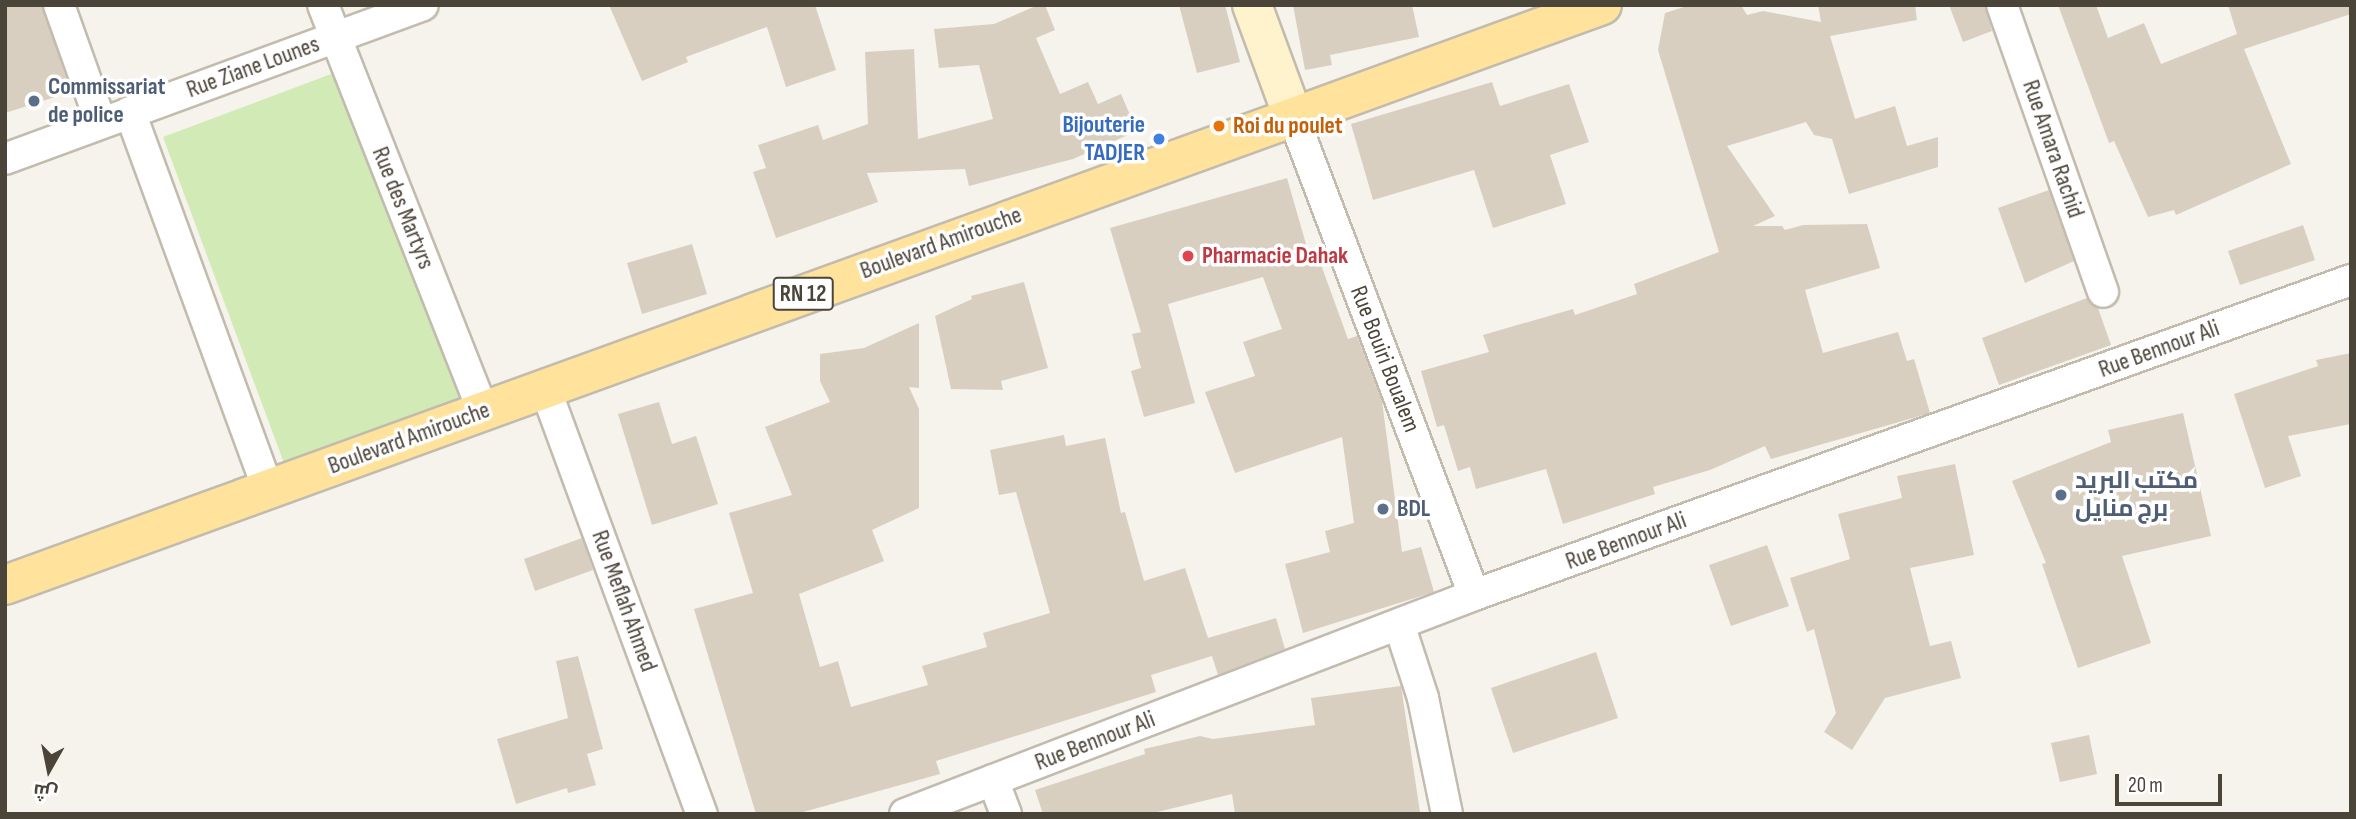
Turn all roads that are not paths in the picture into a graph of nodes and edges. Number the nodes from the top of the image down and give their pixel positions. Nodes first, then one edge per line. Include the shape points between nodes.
1 (59, 5) edge
2 (323, 5) edge
3 (423, 5) edge
4 (1252, 5) edge
5 (1602, 5) edge
6 (2002, 5) edge
7 (335, 36) junction
8 (130, 112) junction
9 (1292, 114) junction
10 (101, 123) junction
11 (5, 159) edge
12 (2351, 280) edge
13 (2103, 292) dead end
14 (545, 388) junction
15 (483, 411) junction
16 (268, 488) junction
17 (5, 584) edge
18 (1474, 595) junction
19 (1399, 624) junction
20 (993, 780) junction
21 (702, 814) edge
22 (905, 814) edge
23 (1006, 814) edge
24 (1447, 814) edge

1 - 10 street
2 - 7 street, Rue des Martyrs
3 - 7 street, Rue Ziane Lounes
4 - 9 main road, Rue Bouiri Boualem
5 - 9 main road, Boulevard Amirouche / RN 12
6 - 13 street, Rue Amara Rachid
7 - 8 street, Rue Ziane Lounes
7 - 15 street, Rue des Martyrs
8 - 10 street, Rue Ziane Lounes
8 - 16 street
9 - 14 main road, Boulevard Amirouche / RN 12
9 - 18 street, Rue Bouiri Boualem
10 - 11 street, Rue Ziane Lounes
12 - 18 street, Rue Bennour Ali
14 - 15 main road, Boulevard Amirouche / RN 12
14 - 21 street, Rue Meflah Ahmed
15 - 16 main road, Boulevard Amirouche / RN 12
16 - 17 main road, Boulevard Amirouche / RN 12
18 - 19 street, Rue Bennour Ali
19 - 20 street, Rue Bennour Ali
19 - 24 street via 1423,698
20 - 22 street, Rue Bennour Ali
20 - 23 street

